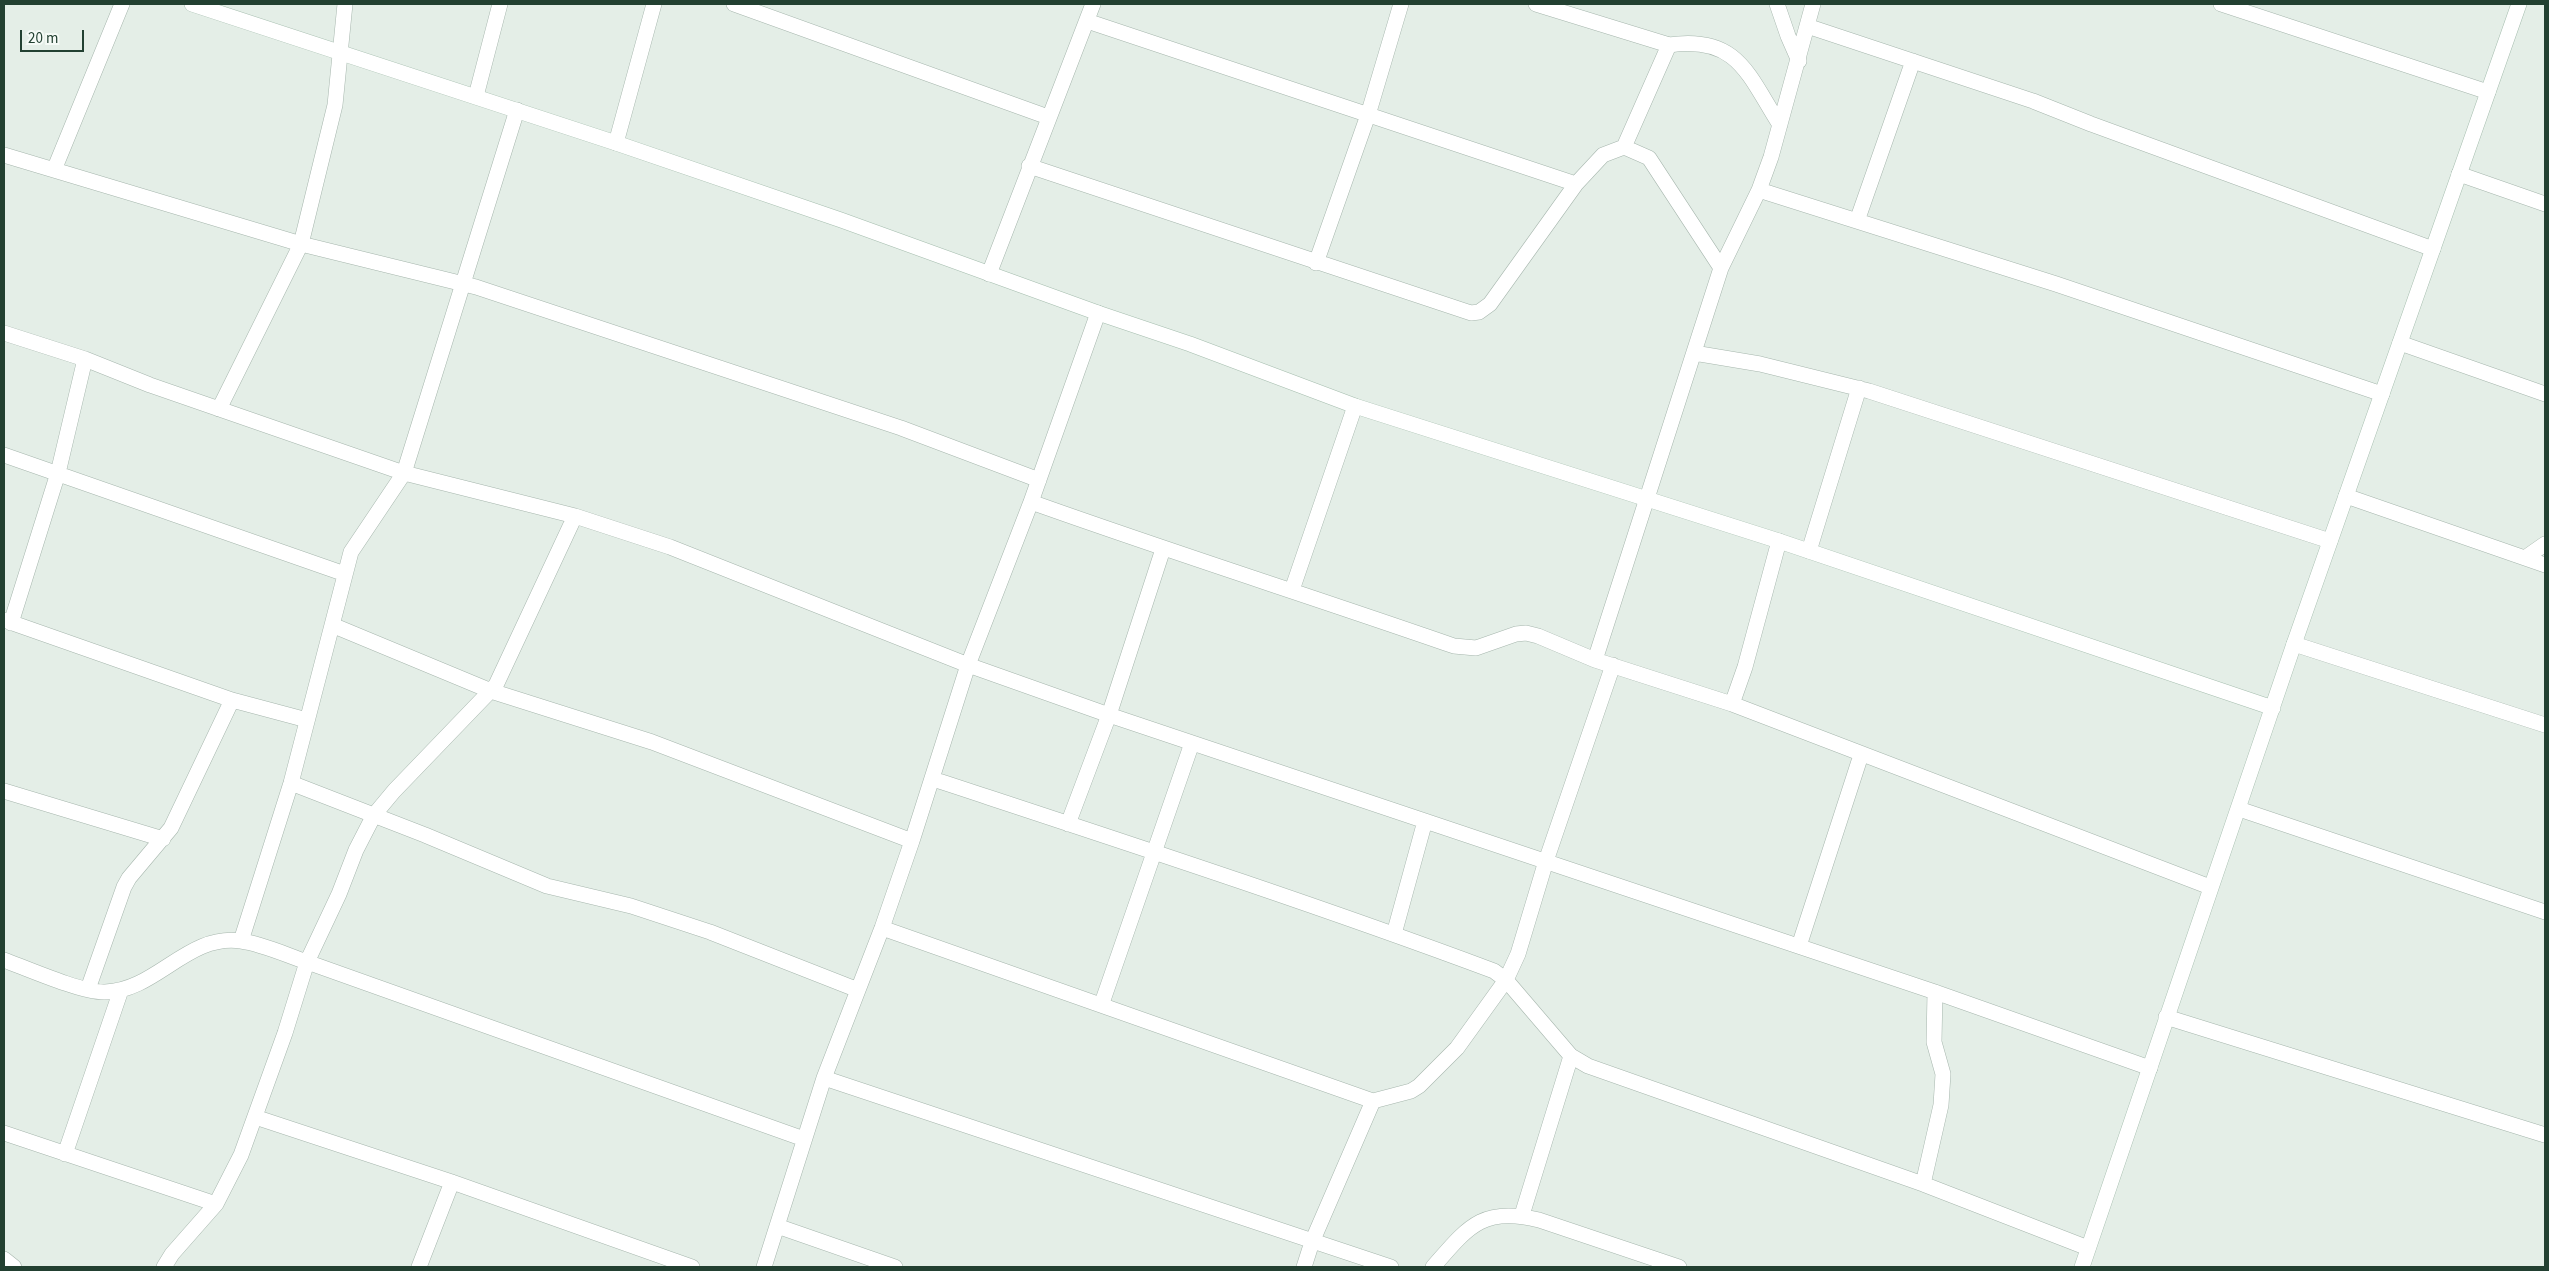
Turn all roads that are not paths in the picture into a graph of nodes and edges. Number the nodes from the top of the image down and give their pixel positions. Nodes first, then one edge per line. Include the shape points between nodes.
1 (122, 4) edge
2 (192, 4) edge
3 (346, 4) edge
4 (500, 4) edge
5 (654, 4) edge
6 (737, 4) edge
7 (1093, 4) edge
8 (1401, 4) edge
9 (1536, 4) edge
10 (1777, 4) edge
11 (1813, 4) edge
12 (2221, 4) edge
13 (2519, 4) edge
14 (1087, 21) junction
15 (1807, 26) junction
16 (1668, 45) junction
17 (339, 52) junction
18 (1913, 60) junction
19 (1799, 61) junction
20 (2488, 92) junction
21 (476, 96) junction
22 (518, 110) junction
23 (1368, 115) junction
24 (1048, 117) junction
25 (1780, 125) junction
26 (616, 143) junction
27 (1624, 147) junction
28 (4, 155) edge
29 (1030, 166) junction
30 (54, 170) junction
31 (2459, 174) junction
32 (1576, 184) junction
33 (1759, 190) junction
34 (2545, 204) edge
35 (1857, 221) junction
36 (301, 244) junction
37 (2433, 248) junction
38 (1316, 263) junction
39 (1721, 268) junction
40 (989, 274) junction
41 (462, 283) junction
42 (1098, 314) junction
43 (4, 333) edge
44 (2400, 343) junction
45 (1694, 353) junction
46 (85, 359) junction
47 (1859, 388) junction
48 (2382, 394) junction
49 (2545, 394) edge
50 (1355, 406) junction
51 (219, 409) junction
52 (4, 455) edge
53 (58, 473) junction
54 (404, 473) junction
55 (1039, 480) junction
56 (2346, 496) junction
57 (1646, 500) junction
58 (1031, 502) junction
59 (575, 516) junction
60 (1779, 541) junction
61 (2330, 541) junction
62 (2545, 544) edge
63 (1163, 549) junction
64 (1809, 551) junction
65 (2525, 558) junction
66 (2545, 565) edge
67 (345, 574) junction
68 (1292, 590) junction
69 (8, 621) edge
70 (332, 625) junction
71 (2294, 644) junction
72 (1595, 660) junction
73 (968, 665) junction
74 (1612, 666) junction
75 (491, 690) junction
76 (232, 700) junction
77 (1732, 704) junction
78 (2273, 708) junction
79 (1109, 715) junction
80 (307, 720) junction
81 (2545, 725) edge
82 (1192, 743) junction
83 (1861, 755) junction
84 (933, 780) junction
85 (291, 783) junction
86 (4, 790) edge
87 (2238, 809) junction
88 (374, 815) junction
89 (1425, 821) junction
90 (1068, 824) junction
91 (163, 839) junction
92 (912, 841) junction
93 (1154, 851) junction
94 (1546, 861) junction
95 (2210, 887) junction
96 (2545, 900) edge
97 (2527, 906) junction
98 (2545, 912) edge
99 (882, 928) junction
100 (1394, 934) junction
101 (241, 940) junction
102 (1799, 946) junction
103 (4, 960) edge
104 (307, 962) junction
105 (1506, 980) junction
106 (88, 989) junction
107 (122, 990) junction
108 (858, 990) junction
109 (1935, 992) junction
110 (1102, 1004) junction
111 (2166, 1018) junction
112 (1571, 1056) junction
113 (2150, 1068) junction
114 (824, 1078) junction
115 (1373, 1101) junction
116 (256, 1117) junction
117 (4, 1133) edge
118 (2545, 1135) edge
119 (804, 1139) junction
120 (65, 1154) junction
121 (452, 1182) junction
122 (1923, 1184) junction
123 (216, 1204) junction
124 (1522, 1215) junction
125 (777, 1226) junction
126 (1312, 1242) junction
127 (2088, 1248) junction
128 (4, 1259) edge
129 (14, 1267) edge
130 (164, 1267) edge
131 (419, 1267) edge
132 (692, 1267) edge
133 (764, 1267) edge
134 (895, 1267) edge
135 (1304, 1267) edge
136 (1390, 1267) edge
137 (1433, 1267) edge
138 (1679, 1267) edge
139 (2082, 1267) edge

1 - 30 street
2 - 17 street
3 - 17 street
4 - 21 street
5 - 26 street
6 - 24 street
7 - 14 street
8 - 23 street
9 - 16 street
10 - 19 street
11 - 15 street
12 - 20 street
13 - 20 street
14 - 23 street
14 - 24 street
15 - 18 street
15 - 19 street
16 - 25 street via 1688,42 1709,44 1728,52 1743,67
16 - 27 street
17 - 21 street
17 - 36 street via 335,105
18 - 35 street
18 - 37 street via 2034,101
19 - 25 street
20 - 31 street
21 - 22 street
22 - 26 street
22 - 41 street
23 - 32 street
23 - 38 street
24 - 29 street
25 - 33 street
26 - 40 street
27 - 32 street via 1603,155
27 - 39 street via 1649,158
28 - 30 street
29 - 38 street
29 - 40 street
30 - 36 street
31 - 34 street
31 - 37 street
32 - 38 street via 1490,304 1479,312 1462,312
33 - 35 street
33 - 39 street
35 - 48 street
36 - 41 street
36 - 51 street
37 - 44 street
39 - 45 street
40 - 42 street
41 - 54 street
41 - 55 street via 901,428
42 - 50 street via 1190,344
42 - 55 street
43 - 46 street
44 - 48 street
44 - 49 street
45 - 47 street via 1760,364
45 - 57 street
46 - 51 street
46 - 53 street
47 - 61 street
47 - 64 street
48 - 56 street
50 - 57 street
50 - 68 street
51 - 54 street
52 - 53 street
53 - 67 street
53 - 69 street
54 - 59 street
54 - 67 street via 357,539
55 - 58 street
56 - 61 street
56 - 65 street
57 - 60 street
57 - 72 street
58 - 63 street
58 - 73 street
59 - 73 street via 670,547
59 - 75 street
60 - 64 street
60 - 77 street
61 - 71 street
62 - 65 street
63 - 68 street
63 - 79 street
64 - 78 street
65 - 66 street
67 - 70 street
68 - 72 street via 1454,646 1476,648 1526,633
69 - 76 street
70 - 75 street
70 - 80 street
71 - 78 street
71 - 81 street
72 - 74 street
73 - 79 street
73 - 84 street
74 - 77 street
74 - 94 street
75 - 88 street
75 - 92 street via 652,742
76 - 80 street
76 - 91 street via 183,805
77 - 83 street
78 - 87 street
79 - 82 street
79 - 90 street
80 - 85 street
82 - 89 street
82 - 93 street
83 - 95 street
83 - 102 street
84 - 90 street
84 - 92 street
85 - 88 street
85 - 101 street
86 - 91 street
87 - 95 street
87 - 97 street
88 - 104 street
88 - 108 street via 547,886 601,898 692,927
89 - 94 street
89 - 100 street
90 - 93 street
91 - 106 street via 124,887
92 - 99 street
93 - 100 street
93 - 110 street
94 - 102 street
94 - 105 street via 1518,954
95 - 111 street
96 - 97 street
97 - 98 street
99 - 108 street
99 - 110 street
100 - 105 street via 1494,971
101 - 104 street
101 - 107 street via 198,947
102 - 109 street
103 - 106 street
104 - 116 street
104 - 119 street
105 - 112 street
105 - 115 street via 1457,1048 1419,1086
106 - 107 street via 104,992
107 - 120 street
108 - 114 street
109 - 113 street
109 - 122 street via 1934,1042 1943,1074 1942,1105
110 - 115 street
111 - 113 street
111 - 118 street
112 - 122 street via 1624,1081
112 - 124 street
113 - 127 street
114 - 119 street
114 - 126 street
115 - 126 street
116 - 121 street
116 - 123 street via 242,1155
117 - 120 street
119 - 125 street
120 - 123 street
121 - 131 street
121 - 132 street
122 - 127 street
123 - 130 street
124 - 137 street via 1496,1215 1467,1228
124 - 138 street
125 - 133 street
125 - 134 street
126 - 135 street
126 - 136 street
127 - 139 street
128 - 129 street

